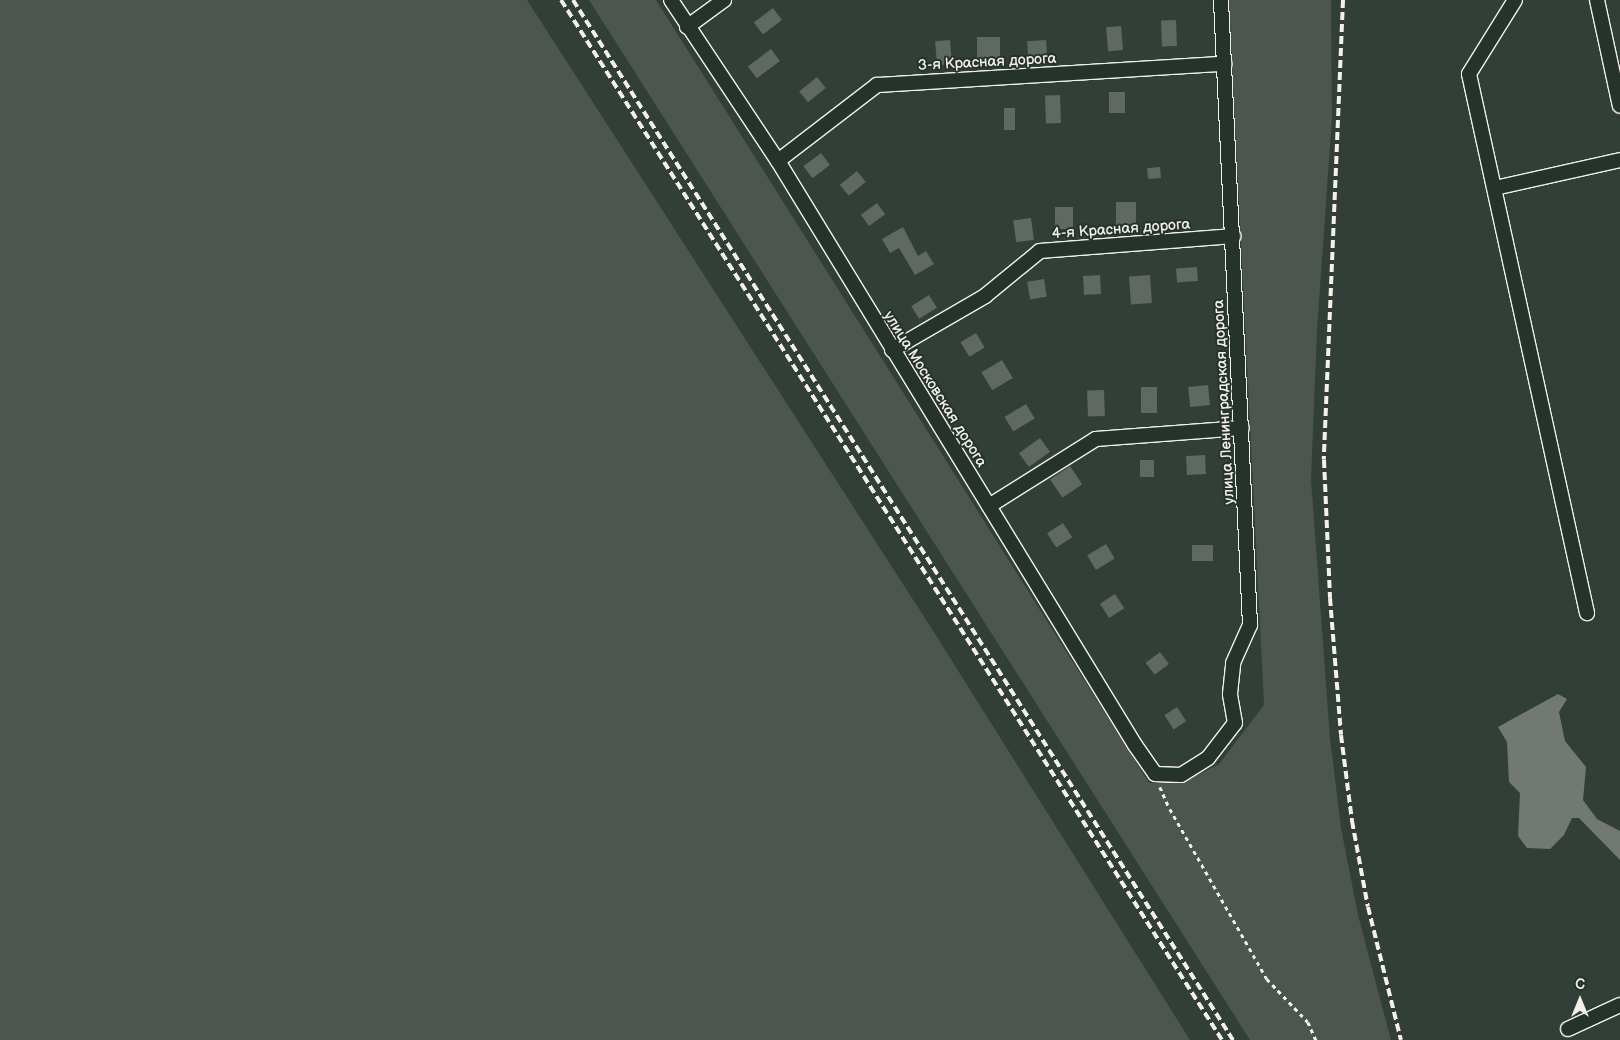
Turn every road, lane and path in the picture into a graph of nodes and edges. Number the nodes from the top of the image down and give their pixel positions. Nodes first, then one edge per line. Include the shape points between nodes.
1 (671, 0) edge
2 (724, 0) edge
3 (1221, 0) edge
4 (1515, 0) edge
5 (1597, 0) edge
6 (688, 27) junction
7 (1224, 64) junction
8 (1620, 106) edge
9 (1620, 160) edge
10 (778, 161) junction
11 (1495, 188) junction
12 (1233, 236) junction
13 (892, 350) junction
14 (1242, 428) junction
15 (989, 506) junction
16 (1587, 613) dead end
17 (1155, 774) junction
18 (1620, 1005) edge
19 (1568, 1029) dead end
20 (1316, 1040) edge

1 - 6 street, улица Московская дорога
2 - 6 street
3 - 7 street, улица Ленинградская дорога
4 - 11 street via 1469,74
5 - 8 street
6 - 10 street, улица Московская дорога
7 - 10 street, 3-я Красная дорога via 877,85
7 - 12 street, улица Ленинградская дорога
9 - 11 street
10 - 13 street, улица Московская дорога
11 - 16 street
12 - 13 street, 4-я Красная дорога via 1040,252 985,296
12 - 14 street, улица Ленинградская дорога
13 - 15 street, улица Московская дорога
14 - 15 street via 1096,439
14 - 17 street, улица Ленинградская дорога via 1250,625 1233,663 1230,694 1235,723 1208,758 1181,774
15 - 17 street, улица Московская дорога
17 - 20 path via 1170,809 1267,979 1308,1022
18 - 19 street

